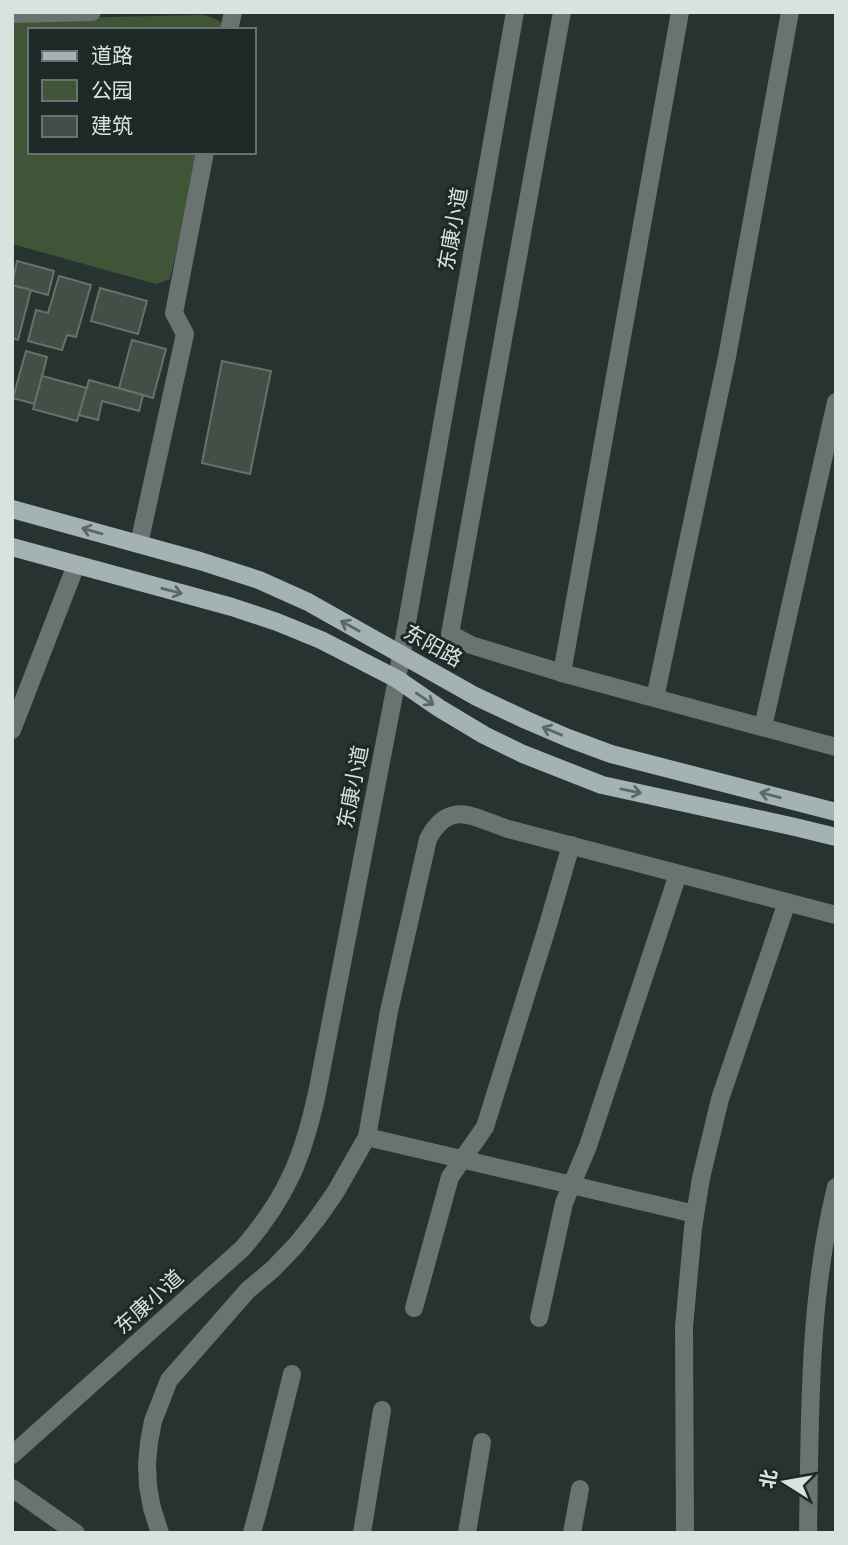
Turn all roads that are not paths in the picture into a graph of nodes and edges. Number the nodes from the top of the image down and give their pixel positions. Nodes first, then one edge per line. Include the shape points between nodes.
1 (92, 12) edge
2 (515, 12) edge
3 (562, 12) edge
4 (680, 12) edge
5 (789, 12) edge
6 (12, 14) edge
7 (205, 154) edge
8 (836, 402) edge
9 (12, 509) edge
10 (139, 544) junction
11 (12, 547) edge
12 (76, 565) junction
13 (401, 654) junction
14 (562, 673) junction
15 (397, 679) junction
16 (655, 698) junction
17 (763, 727) junction
18 (12, 730) edge
19 (836, 747) edge
20 (836, 812) edge
21 (836, 837) edge
22 (571, 845) junction
23 (678, 874) junction
24 (787, 902) junction
25 (836, 915) edge
26 (366, 1138) junction
27 (462, 1160) junction
28 (572, 1185) junction
29 (836, 1187) edge
30 (695, 1214) junction
31 (414, 1308) dead end
32 (539, 1318) dead end
33 (292, 1374) dead end
34 (382, 1409) dead end
35 (482, 1442) dead end
36 (12, 1455) edge
37 (12, 1488) edge
38 (580, 1489) dead end
39 (76, 1533) edge
40 (160, 1533) edge
41 (251, 1533) edge
42 (362, 1533) edge
43 (467, 1533) edge
44 (572, 1533) edge
45 (685, 1533) edge
46 (808, 1533) edge

1 - 6 street
2 - 13 street, 东康小道
3 - 14 street via 450,634
4 - 14 street
5 - 16 street via 727,358
7 - 10 street via 174,313 184,334
8 - 17 street
10 -> 9 main road, 东阳路
13 -> 10 main road, 东阳路 via 271,585
11 - 12 main road
12 -> 15 main road via 277,622
12 - 18 street
13 - 15 street, 东康小道
20 -> 13 main road, 东阳路 via 611,754 475,696
14 - 16 street
15 -> 21 main road via 484,735 602,785
15 - 36 street, 东康小道 via 317,1093 290,1181 243,1248
16 - 17 street
17 - 19 street
22 - 23 street
22 - 26 street via 459,813 433,829 389,1010
22 - 27 street via 485,1127
23 - 24 street
23 - 28 street via 589,1146
24 - 25 street
24 - 30 street via 720,1099
26 - 27 street
26 - 40 street via 341,1183 296,1245 248,1290 169,1380 153,1421 147,1464
27 - 28 street
27 - 31 street via 450,1177
28 - 30 street
28 - 32 street
29 - 46 street via 814,1321
30 - 45 street via 684,1327
33 - 41 street
34 - 42 street
35 - 43 street
37 - 39 street
38 - 44 street

